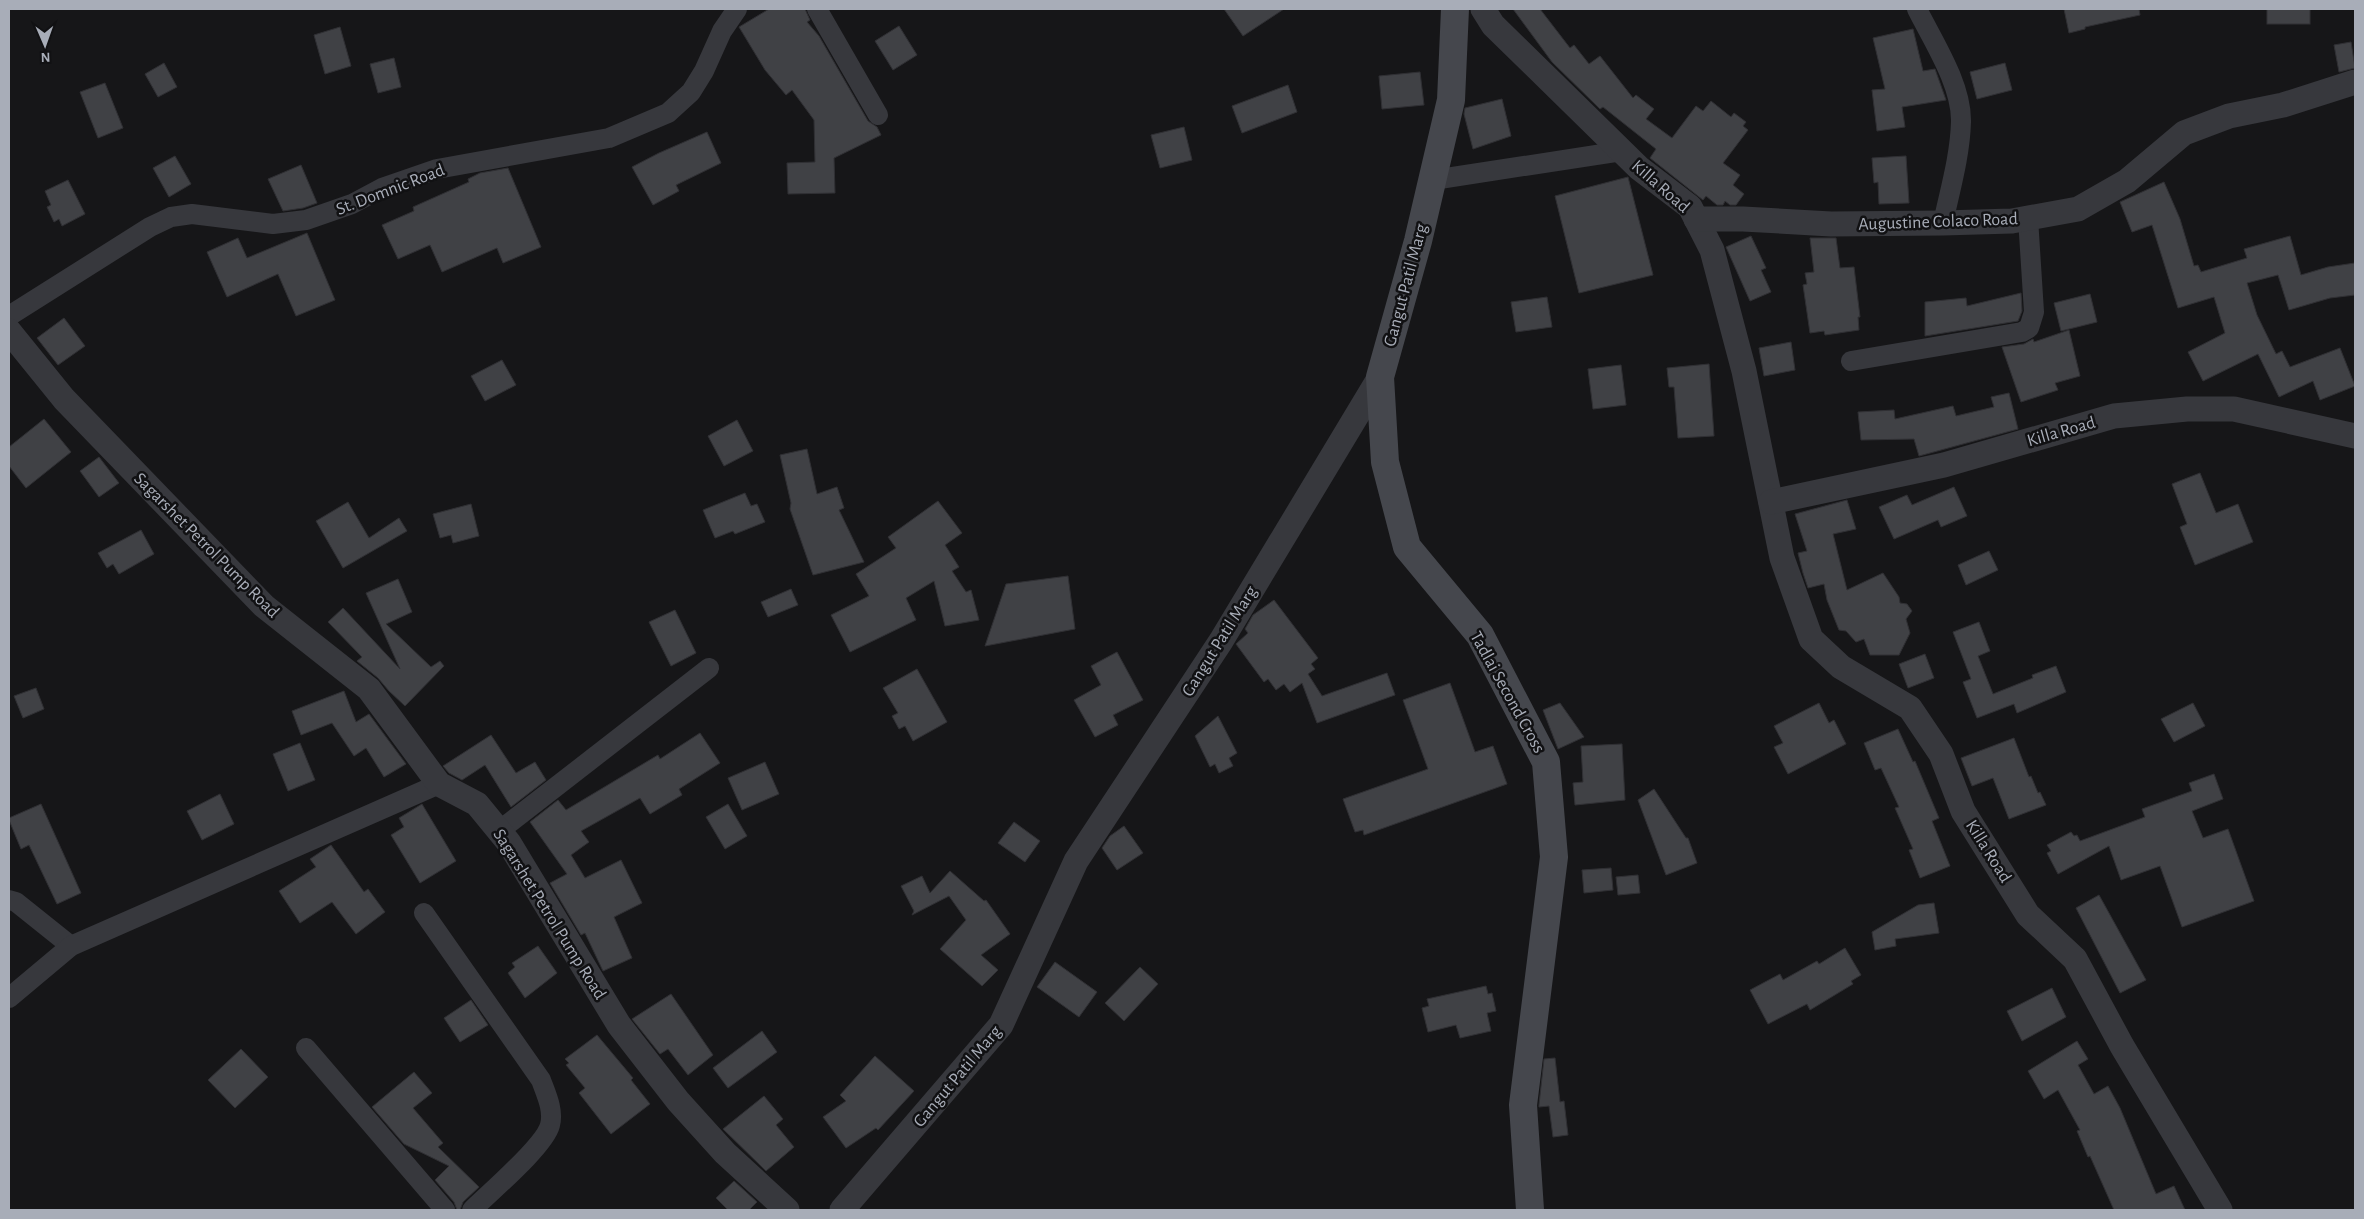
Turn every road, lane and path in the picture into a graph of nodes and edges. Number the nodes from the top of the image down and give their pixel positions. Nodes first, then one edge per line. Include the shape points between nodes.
1 (737, 9) edge
2 (817, 9) edge
3 (1455, 9) edge
4 (1483, 9) edge
5 (1917, 9) edge
6 (2355, 82) edge
7 (878, 115) dead end
8 (1622, 151) junction
9 (1433, 180) junction
10 (2028, 218) junction
11 (1696, 220) junction
12 (1943, 223) junction
13 (9, 316) edge
14 (9, 331) edge
15 (1851, 361) dead end
16 (1380, 377) junction
17 (2355, 436) edge
18 (1771, 502) junction
19 (709, 668) dead end
20 (439, 784) junction
21 (499, 831) junction
22 (9, 900) edge
23 (424, 913) dead end
24 (71, 946) junction
25 (9, 998) edge
26 (306, 1048) dead end
27 (445, 1210) edge
28 (472, 1210) edge
29 (787, 1210) edge
30 (842, 1210) edge
31 (1530, 1210) edge
32 (2220, 1210) edge

1 - 13 street, St. Domnic Road via 691,92 668,113 609,138 437,169 306,220 273,224 192,214 171,217
2 - 7 street
3 - 9 main road, Gangut Patil Marg via 1451,100
4 - 8 street, Killa Road via 1493,25
5 - 12 street via 1944,61 1958,99 1961,120
6 - 10 street, Augustine Colaco Road via 2283,105 2229,116 2184,134 2127,181 2078,209
8 - 9 street
8 - 11 street, Killa Road via 1690,207
9 - 16 main road, Gangut Patil Marg
10 - 12 street, Augustine Colaco Road
10 - 15 street via 2034,312 2029,328 2022,332
11 - 12 street, Augustine Colaco Road
11 - 18 street, Killa Road via 1712,250 1744,371
14 - 20 street, Sagarshet Petrol Pump Road via 64,399 264,606 369,689
16 - 30 street, Gangut Patil Marg via 1221,641 1076,861 1001,1025
16 - 31 main road, Tadlai Second Cross via 1385,462 1407,547 1480,635 1546,762 1554,857 1524,1104
17 - 18 street, Killa Road via 2234,409 2187,409 2114,416 1944,465
18 - 32 street, Killa Road via 1782,558 1811,639 1841,667 1910,708 1941,754 1963,811 2028,915 2075,959 2122,1046
19 - 21 street
20 - 21 street, Sagarshet Petrol Pump Road via 476,804
20 - 24 street
21 - 29 street, Sagarshet Petrol Pump Road via 619,1025 678,1101 725,1153
22 - 24 street via 16,902
23 - 28 street via 541,1080 550,1103 550,1125 542,1141
24 - 25 street
26 - 27 street

